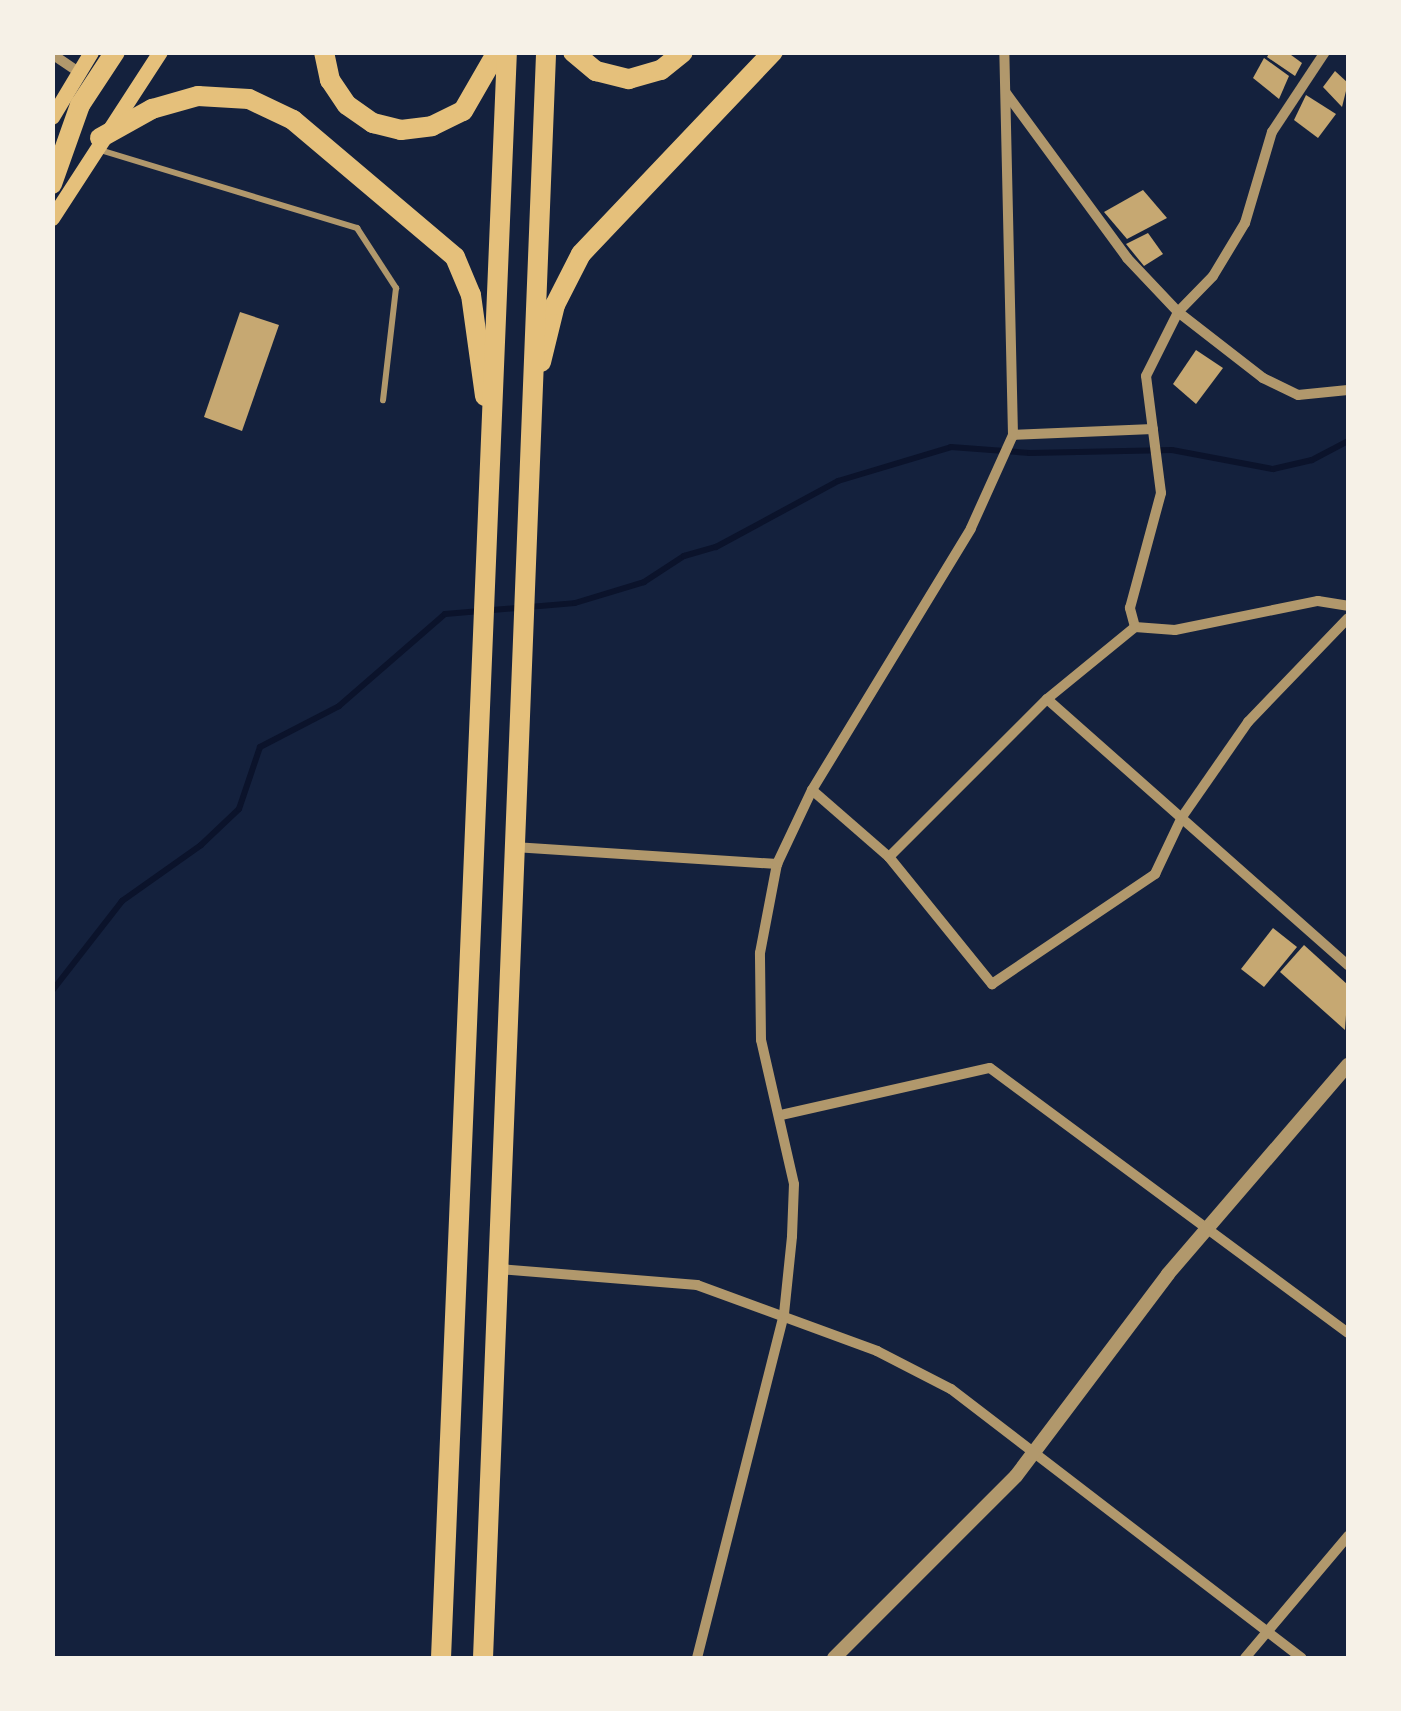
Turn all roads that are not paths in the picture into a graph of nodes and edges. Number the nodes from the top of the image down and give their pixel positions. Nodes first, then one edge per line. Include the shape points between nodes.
1 (91, 52) edge
2 (115, 52) edge
3 (160, 52) edge
4 (324, 52) edge
5 (497, 52) edge
6 (506, 52) edge
7 (546, 52) edge
8 (572, 52) edge
9 (683, 52) edge
10 (773, 52) edge
11 (1004, 52) edge
12 (1324, 52) edge
13 (52, 54) edge
14 (77, 71) junction
15 (1005, 92) junction
16 (52, 117) edge
17 (97, 143) junction
18 (52, 184) edge
19 (52, 218) edge
20 (1178, 312) junction
21 (1348, 390) edge
22 (383, 400) dead end
23 (530, 407) junction
24 (1153, 429) junction
25 (1013, 435) junction
26 (493, 466) junction
27 (1348, 606) edge
28 (1348, 618) edge
29 (1135, 627) junction
30 (1047, 699) junction
31 (812, 790) junction
32 (1182, 818) junction
33 (514, 847) junction
34 (890, 857) junction
35 (777, 864) junction
36 (1348, 966) edge
37 (1348, 1066) edge
38 (781, 1116) junction
39 (1208, 1228) junction
40 (498, 1269) junction
41 (784, 1314) junction
42 (1348, 1333) edge
43 (1035, 1452) junction
44 (1348, 1536) edge
45 (1264, 1635) junction
46 (441, 1658) edge
47 (484, 1658) edge
48 (697, 1658) edge
49 (834, 1658) edge
50 (1246, 1658) edge
51 (1302, 1658) edge

1 - 14 main road
2 - 18 highway via 80,105
3 - 17 main road
4 - 5 highway via 334,88 354,112 401,130 432,126 463,111
6 - 26 highway
7 - 23 highway
8 - 9 highway via 596,72 629,79 661,70
10 - 23 highway via 574,264 555,306
11 - 15 street
12 - 20 street via 1272,132 1246,222 1212,276
13 - 14 street
14 - 16 main road
15 - 20 street via 1127,258
15 - 25 street
17 - 19 main road
17 - 22 lane via 357,228 396,288
17 - 26 highway via 180,100 223,96 261,102 294,120 455,257 471,295
20 - 21 street via 1263,378 1298,395
20 - 24 street via 1146,376
23 - 33 highway
24 - 25 street
24 - 29 street via 1162,493 1130,608
25 - 31 street via 971,528
26 - 46 highway
27 - 29 street via 1318,601 1175,630
28 - 32 street via 1248,722
29 - 30 street
30 - 32 street
30 - 34 street
31 - 34 street
31 - 35 street
32 - 34 street via 1155,874 992,984
32 - 36 street
33 - 35 street
33 - 40 highway
35 - 38 street via 760,970 761,1040
37 - 39 street
38 - 39 street via 990,1068
38 - 41 street via 794,1184
39 - 42 street
39 - 43 street
40 - 41 street via 697,1284
40 - 47 highway
41 - 43 street via 877,1350 950,1390
41 - 48 street
43 - 45 street
43 - 49 street
44 - 45 street
45 - 50 street
45 - 51 street

